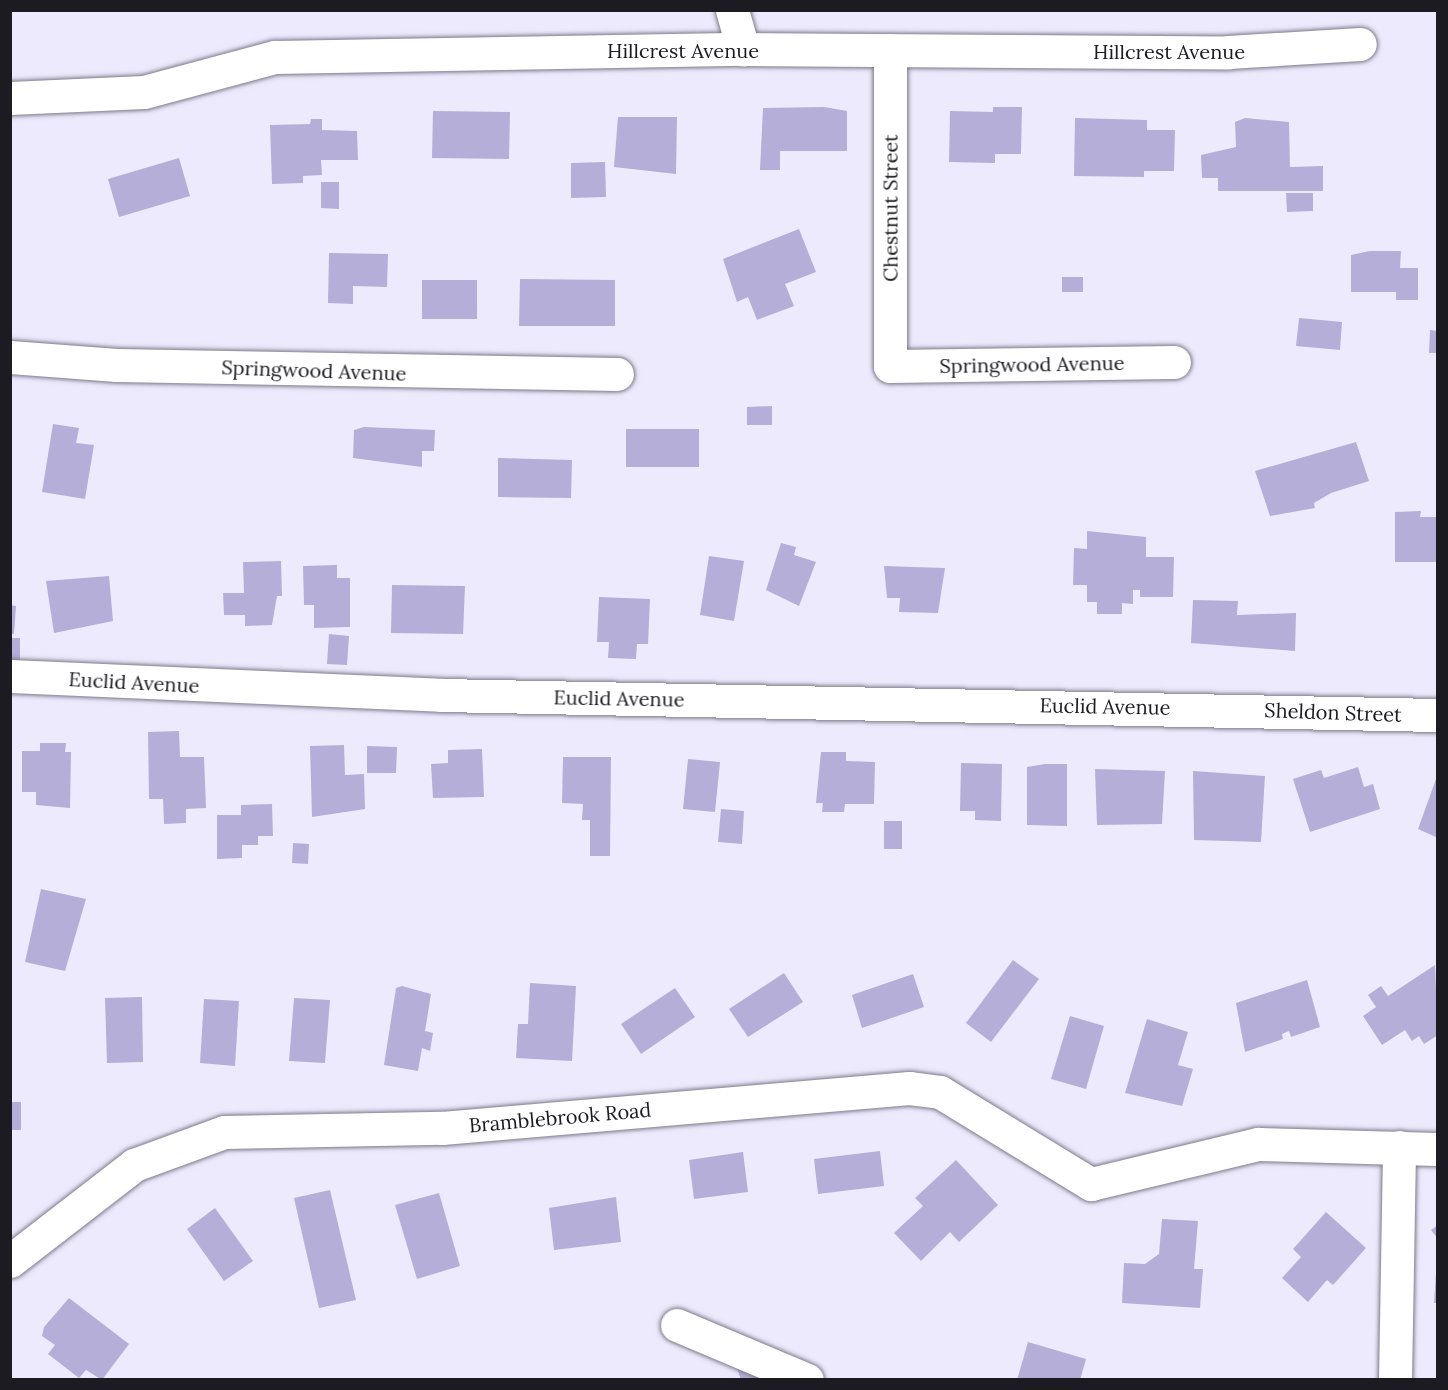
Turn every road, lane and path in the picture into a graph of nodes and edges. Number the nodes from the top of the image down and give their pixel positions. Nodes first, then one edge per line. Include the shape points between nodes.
1 (732, 10) edge
2 (1360, 44) dead end
3 (743, 49) junction
4 (890, 50) junction
5 (10, 98) edge
6 (10, 357) edge
7 (1174, 362) dead end
8 (890, 366) joint
9 (617, 374) dead end
10 (10, 676) edge
11 (1229, 708) joint
12 (1437, 715) edge
13 (1399, 1148) junction
14 (1437, 1149) edge
15 (10, 1261) edge
16 (677, 1325) dead end
17 (807, 1380) edge
18 (1395, 1380) edge

1 - 3 street
2 - 4 street, Hillcrest Avenue via 1228,52
3 - 4 street, Hillcrest Avenue
3 - 5 street, Hillcrest Avenue via 275,57 144,92
4 - 8 street, Chestnut Street
6 - 9 street, Springwood Avenue via 117,365
7 - 8 street, Springwood Avenue
10 - 11 street, Euclid Avenue via 441,695
11 - 12 street, Sheldon Street
13 - 14 street, Bramblebrook Road
13 - 15 street, Bramblebrook Road via 1258,1144 1182,1159 1121,1180 1091,1184 940,1092 909,1088 442,1128 224,1132 134,1165
13 - 18 street
16 - 17 street

